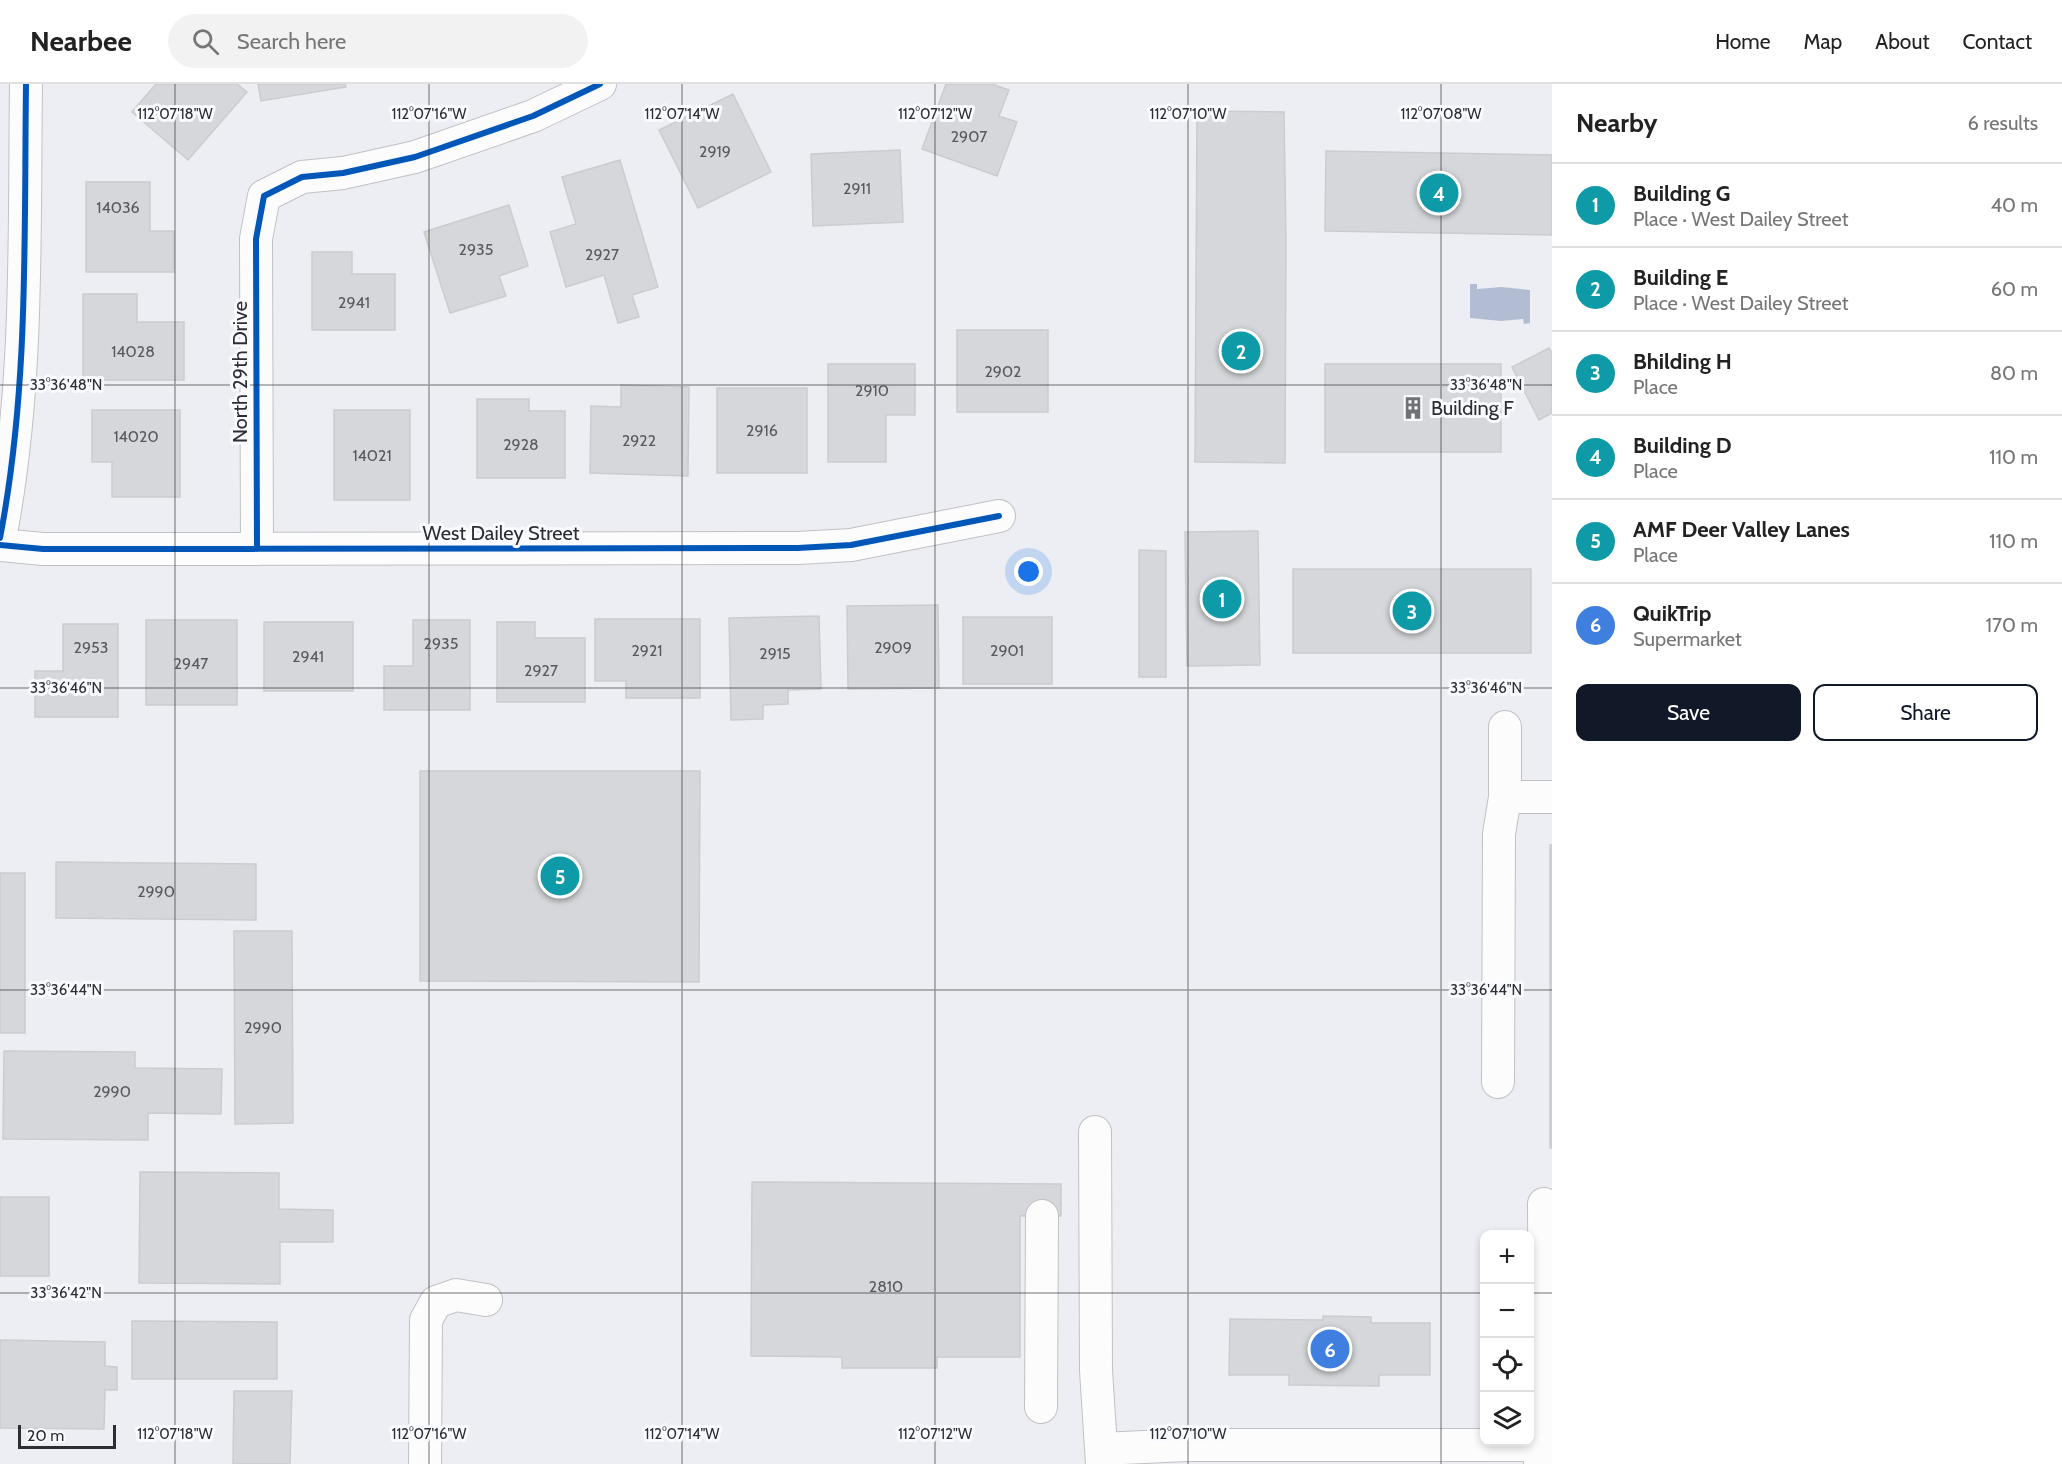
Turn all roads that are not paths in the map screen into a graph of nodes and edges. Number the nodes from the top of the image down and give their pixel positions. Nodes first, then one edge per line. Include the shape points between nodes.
1 (26, 84) edge
2 (600, 84) edge
3 (999, 516) dead end
4 (0, 538) edge
5 (0, 545) edge
6 (257, 549) junction
7 (1505, 727) dead end
8 (1505, 797) junction
9 (1552, 797) edge
10 (1498, 1082) dead end
11 (1095, 1132) dead end
12 (1544, 1204) dead end
13 (1042, 1216) dead end
14 (486, 1300) dead end
15 (1546, 1389) edge
16 (1041, 1407) dead end
17 (1187, 1454) edge
18 (1540, 1455) edge
19 (1101, 1457) edge
20 (425, 1464) edge

1 - 4 street via 19,408
2 - 6 street, North 29th Drive via 533,116 435,150 343,173 302,177 264,196 255,239
3 - 6 street, West Dailey Street via 851,545 809,548
5 - 6 street, West Dailey Street via 43,549
7 - 8 street
8 - 9 street
8 - 10 street via 1499,834
11 - 19 street via 1096,1370
12 - 15 street
13 - 16 street
14 - 20 street via 456,1295 436,1302 426,1320
15 - 18 street
17 - 18 street
17 - 19 street

